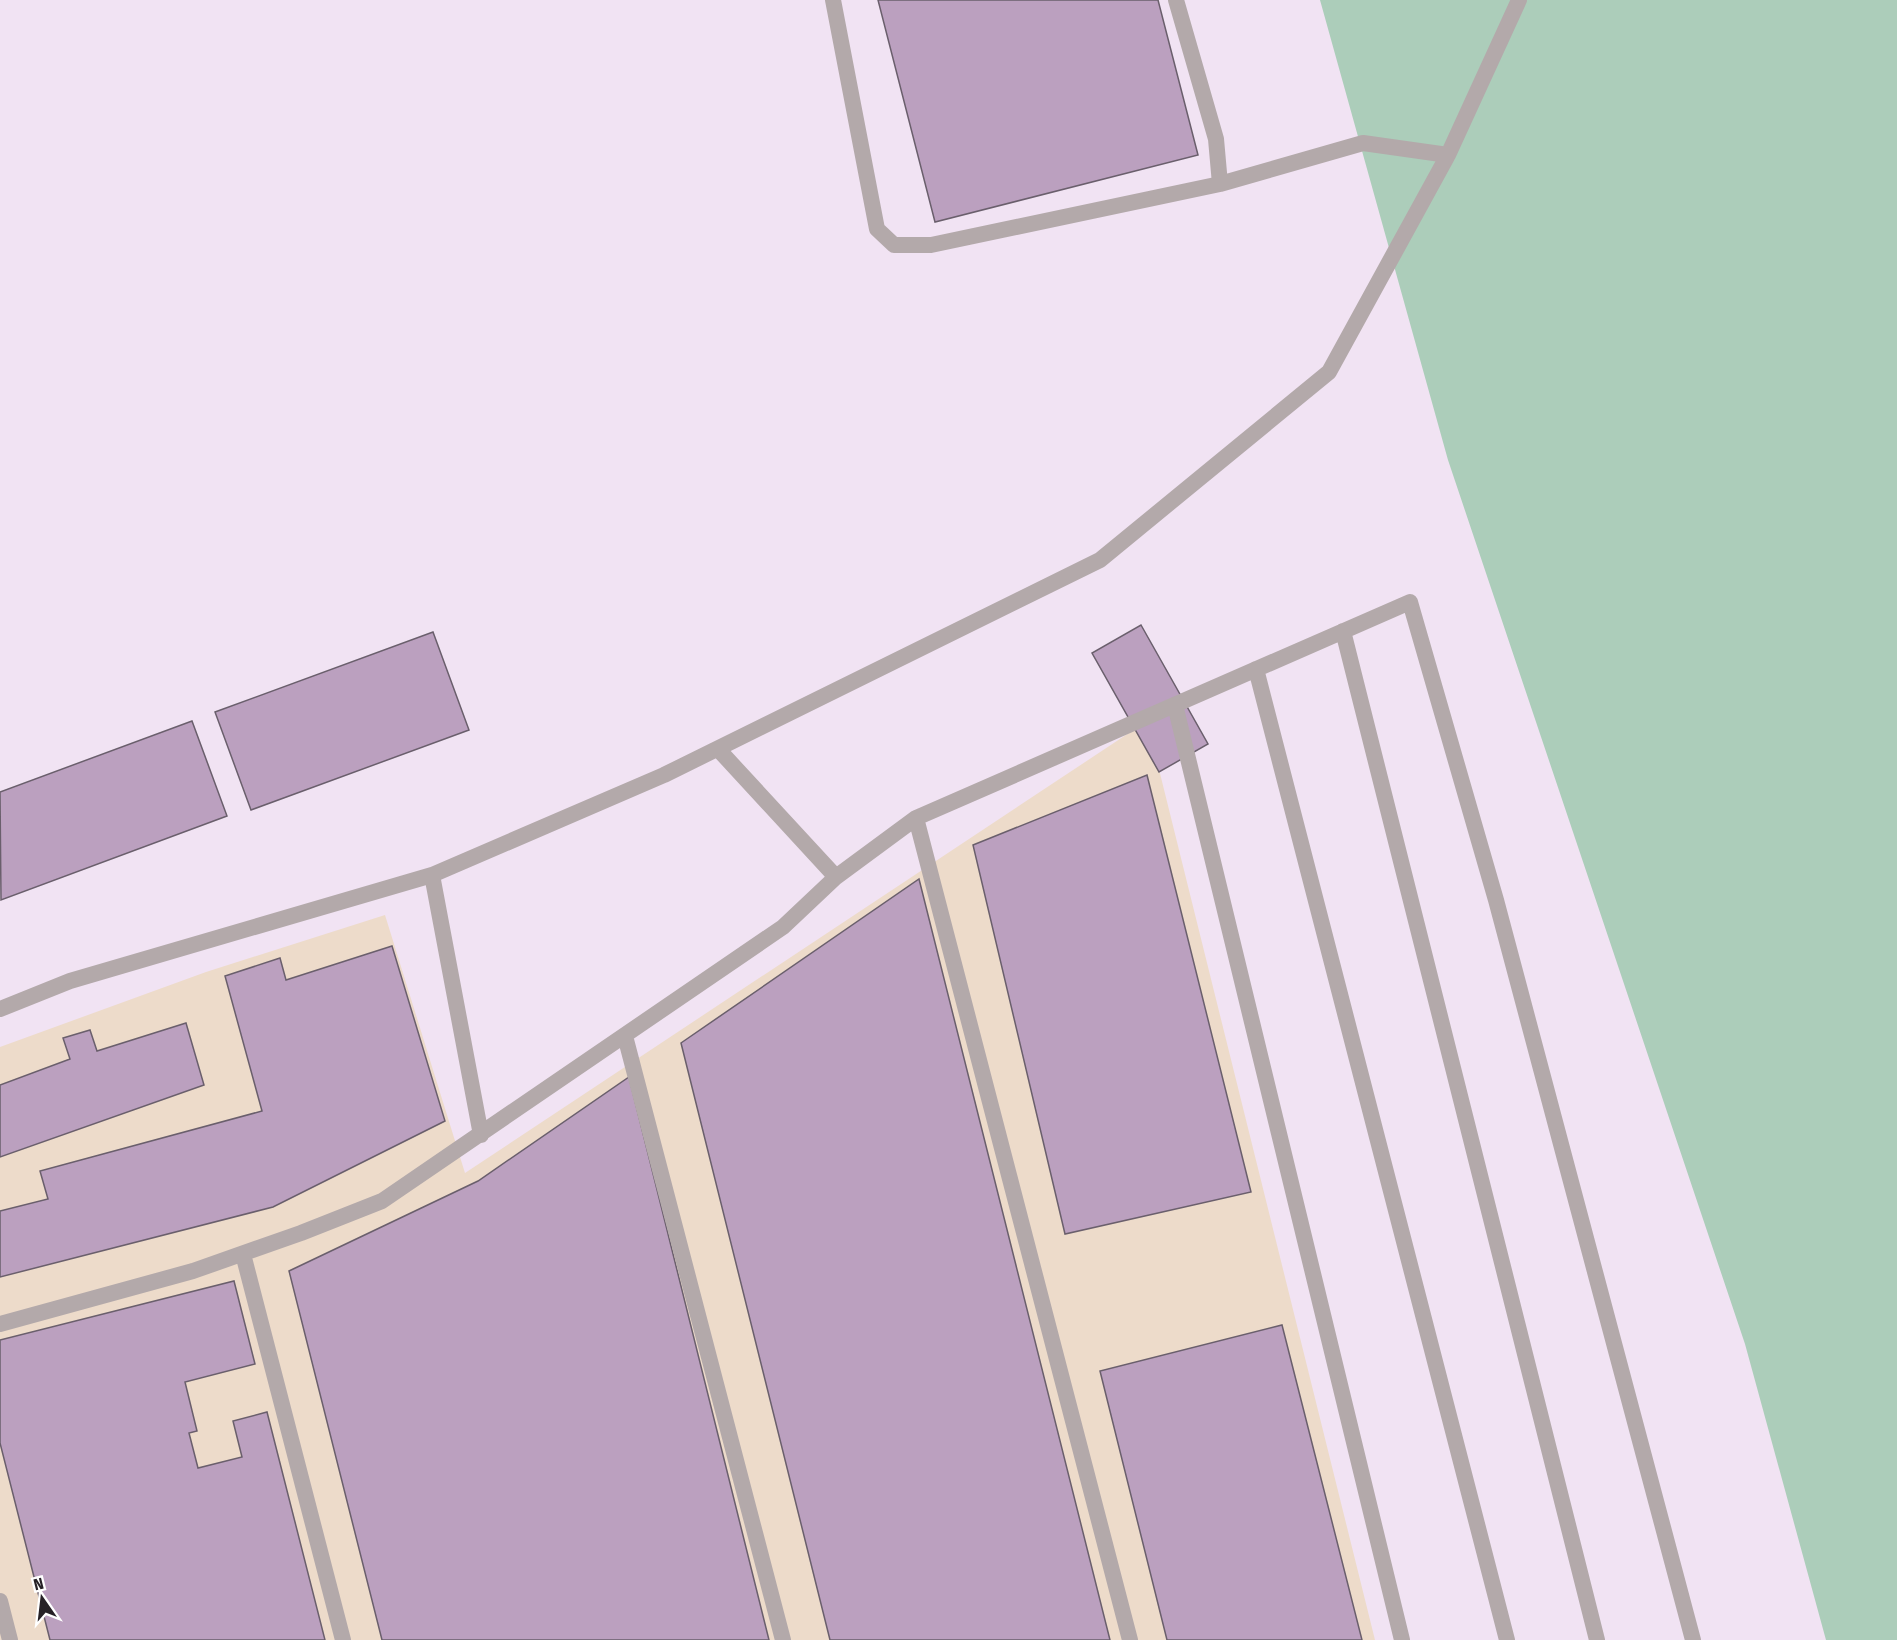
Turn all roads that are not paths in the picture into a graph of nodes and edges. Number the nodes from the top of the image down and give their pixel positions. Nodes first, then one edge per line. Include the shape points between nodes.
1 (833, 0) edge
2 (1176, 0) edge
3 (1519, 0) edge
4 (1448, 155) junction
5 (1220, 184) junction
6 (1343, 631) junction
7 (1256, 669) junction
8 (1175, 705) junction
9 (718, 749) junction
10 (916, 818) junction
11 (432, 875) junction
12 (836, 877) junction
13 (0, 1009) edge
14 (625, 1036) junction
15 (481, 1135) junction
16 (243, 1254) junction
17 (0, 1324) edge
18 (0, 1601) edge
19 (10, 1640) edge
20 (343, 1640) edge
21 (783, 1640) edge
22 (1130, 1640) edge
23 (1402, 1640) edge
24 (1507, 1640) edge
25 (1597, 1640) edge
26 (1693, 1640) edge

1 - 5 lane via 877,228 894,245 931,245
2 - 5 lane via 1216,139
3 - 4 lane
4 - 5 lane via 1363,142
4 - 9 lane via 1329,372 1100,560
6 - 7 lane
6 - 25 lane
6 - 26 lane via 1410,602 1496,900
7 - 8 lane
7 - 24 lane
8 - 10 lane
8 - 23 lane
9 - 11 lane
9 - 12 lane
10 - 12 lane
10 - 22 lane
11 - 13 lane via 70,981
11 - 15 lane
12 - 14 lane via 783,927
14 - 15 lane
14 - 21 lane
15 - 16 lane via 382,1201
16 - 17 lane
16 - 20 lane
18 - 19 lane

